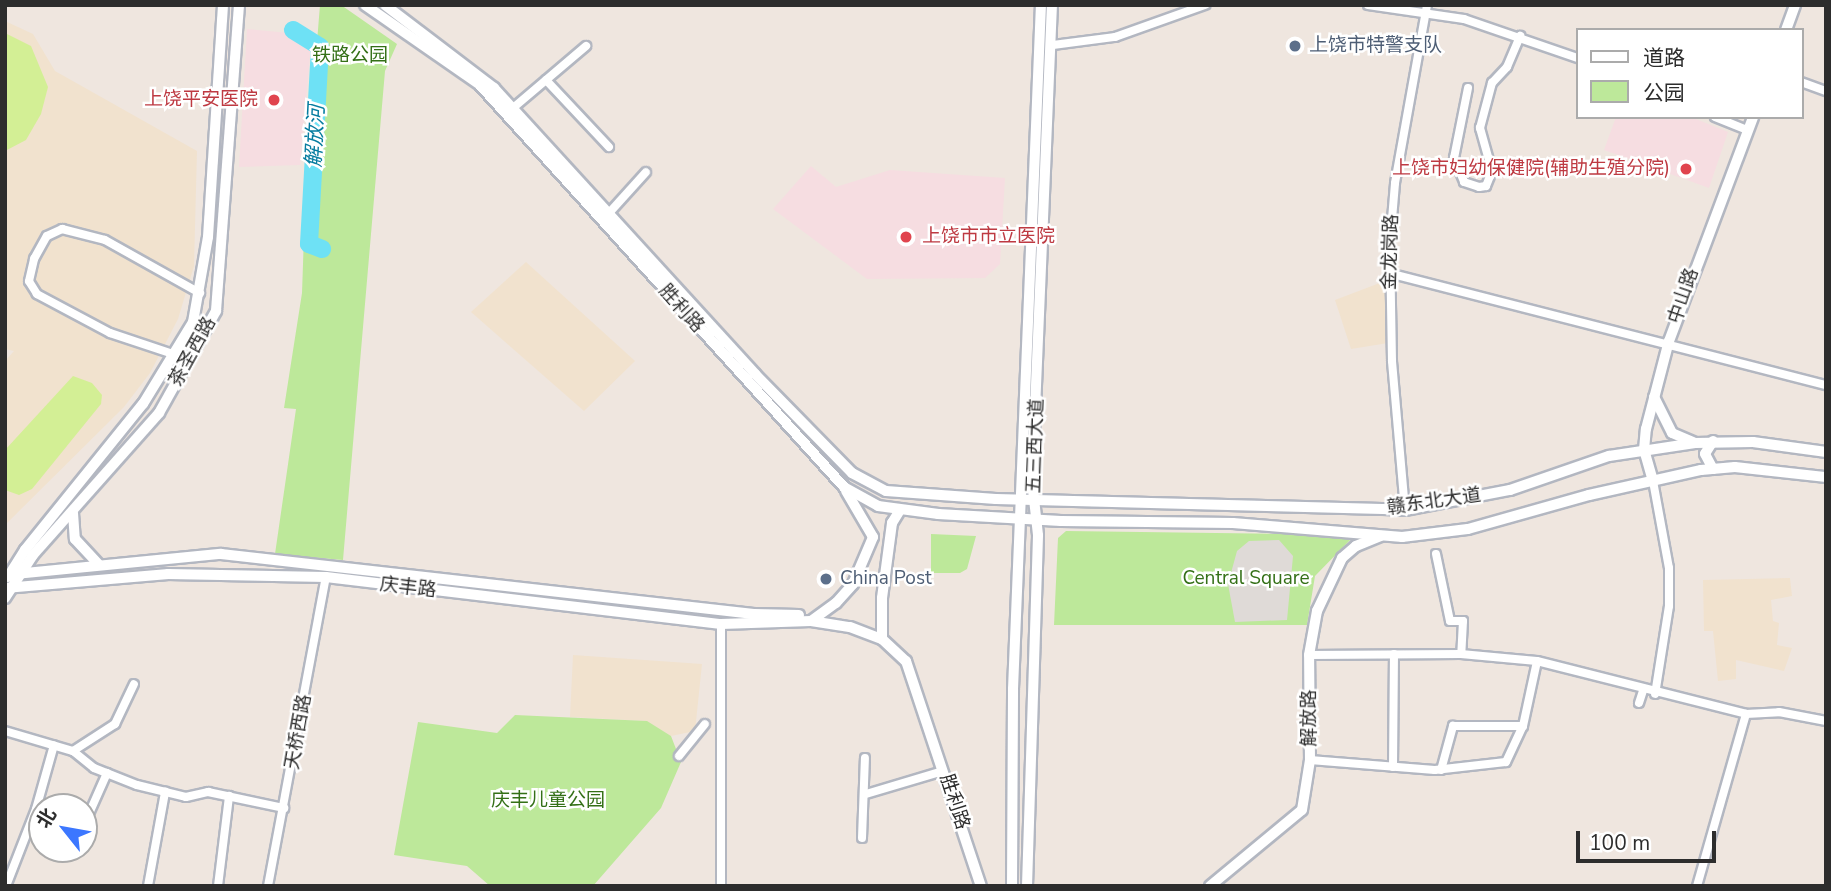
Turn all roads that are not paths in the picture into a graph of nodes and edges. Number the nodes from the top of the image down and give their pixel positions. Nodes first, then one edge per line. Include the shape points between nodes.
1 (223, 5) edge
2 (239, 5) edge
3 (365, 5) edge
4 (385, 5) edge
5 (1041, 5) edge
6 (1052, 5) edge
7 (1205, 5) edge
8 (1368, 5) edge
9 (1795, 5) edge
10 (1426, 9) edge
11 (1787, 28) edge
12 (1520, 36) junction
13 (1053, 45) junction
14 (586, 46) dead end
15 (1576, 58) edge
16 (546, 80) junction
17 (1803, 83) edge
18 (1468, 88) dead end
19 (1826, 91) edge
20 (513, 108) junction
21 (1720, 119) edge
22 (1752, 119) edge
23 (1748, 130) junction
24 (609, 147) dead end
25 (646, 172) dead end
26 (609, 213) junction
27 (1389, 273) junction
28 (200, 293) junction
29 (1669, 341) junction
30 (173, 354) junction
31 (1826, 384) edge
32 (1654, 397) junction
33 (1713, 441) junction
34 (1695, 443) junction
35 (1644, 450) junction
36 (1826, 452) edge
37 (1713, 469) junction
38 (1826, 477) edge
39 (1653, 481) junction
40 (844, 487) junction
41 (1020, 499) junction
42 (1035, 499) junction
43 (1405, 510) junction
44 (899, 512) junction
45 (73, 513) junction
46 (1019, 518) junction
47 (1036, 520) junction
48 (1381, 536) junction
49 (1436, 554) dead end
50 (98, 564) junction
51 (326, 577) junction
52 (9, 580) edge
53 (5, 598) edge
54 (813, 619) junction
55 (721, 624) junction
56 (882, 639) junction
57 (1394, 654) junction
58 (1461, 654) junction
59 (1310, 655) junction
60 (1538, 661) junction
61 (134, 684) dead end
62 (1643, 691) junction
63 (1654, 694) junction
64 (1639, 703) dead end
65 (1746, 714) junction
66 (1826, 721) edge
67 (705, 724) dead end
68 (1523, 726) junction
69 (5, 732) edge
70 (54, 745) junction
71 (73, 751) junction
72 (679, 756) dead end
73 (865, 758) dead end
74 (1310, 760) junction
75 (1393, 767) junction
76 (1441, 770) junction
77 (943, 771) junction
78 (107, 773) junction
79 (165, 792) junction
80 (98, 793) edge
81 (866, 794) junction
82 (229, 796) junction
83 (284, 808) junction
84 (862, 838) dead end
85 (6, 886) edge
86 (148, 886) edge
87 (218, 886) edge
88 (268, 886) edge
89 (721, 886) edge
90 (981, 886) edge
91 (1012, 886) edge
92 (1027, 886) edge
93 (1210, 886) edge
94 (1697, 886) edge

1 - 28 main road, 茶圣西路
2 - 45 main road, 茶圣西路 via 216,311 159,413
3 - 40 main road, 胜利路 via 480,85
4 - 20 main road, 胜利路 via 480,74
5 - 41 main road, 五三西大道
6 - 13 main road, 五三西大道
7 - 13 street via 1115,37
8 - 10 street
9 - 11 main road
10 - 12 street
10 - 27 street, 金龙岗路 via 1395,183
12 - 15 street
12 - 18 street via 1507,67 1492,83 1480,128 1492,171 1486,186 1464,182 1454,158
13 - 42 main road, 五三西大道 via 1032,481
14 - 16 street
16 - 20 street
16 - 24 street
17 - 19 street
20 - 26 main road, 胜利路
21 - 23 street
22 - 23 main road, 中山路
23 - 29 main road, 中山路
25 - 26 street
26 - 41 main road, 胜利路 via 755,374 865,482 905,494
27 - 29 street
27 - 43 street, 金龙岗路
28 - 30 main road, 茶圣西路 via 192,322
28 - 30 street via 104,240 62,229 47,236 34,260 29,281 37,294 110,333
29 - 31 street
29 - 32 main road, 中山路
30 - 52 main road, 茶圣西路 via 143,404
32 - 34 main road via 1672,433
32 - 35 main road, 中山路
33 - 34 main road, 赣东北大道
33 - 36 main road, 赣东北大道
33 - 37 main road via 1705,454
34 - 35 main road, 赣东北大道
35 - 39 main road, 中山路
35 - 43 main road, 赣东北大道 via 1609,456 1510,490
37 - 38 main road, 胜利路 via 1735,467
37 - 39 main road, 胜利路
39 - 48 main road, 胜利路 via 1468,529
39 - 63 street via 1669,568 1669,606
40 - 44 main road, 胜利路
40 - 54 main road via 873,537 853,584
41 - 42 main road, 胜利路
41 - 46 main road, 五三西大道
42 - 43 main road, 赣东北大道
42 - 47 main road, 五三西大道
44 - 46 main road, 胜利路
44 - 56 main road via 892,523 882,598
45 - 50 main road via 75,539
45 - 52 main road, 茶圣西路
46 - 47 main road, 胜利路
46 - 91 main road, 五三西大道
47 - 48 main road, 胜利路 via 1233,523
47 - 92 main road, 五三西大道
48 - 59 main road, 解放路 via 1356,546 1332,574 1317,611
49 - 58 street via 1450,621 1463,621
50 - 52 main road
50 - 54 main road via 221,554
51 - 52 main road, 庆丰路 via 168,574
51 - 55 main road, 庆丰路
51 - 83 street, 天桥西路
52 - 53 main road, 茶圣西路
54 - 55 main road, 庆丰路
54 - 56 main road, 胜利路 via 850,626
55 - 89 street
56 - 77 main road, 胜利路 via 906,661
57 - 58 street
57 - 59 street
57 - 75 street
58 - 60 street
59 - 74 main road, 解放路
60 - 62 street
60 - 68 street
61 - 71 street via 115,724
62 - 63 street
62 - 64 street
63 - 65 street
65 - 66 street via 1779,712
65 - 94 street
67 - 72 street
68 - 76 street via 1506,762
68 - 76 street via 1453,726
69 - 70 street
70 - 71 street
70 - 85 street via 36,809
71 - 78 street
73 - 81 street
74 - 75 street
74 - 93 main road, 解放路 via 1302,810
75 - 76 street
77 - 81 street
77 - 90 main road, 胜利路
78 - 79 street
78 - 80 street
79 - 82 street via 186,797
79 - 86 street
81 - 84 street
82 - 83 street
82 - 87 street
83 - 88 street, 天桥西路

